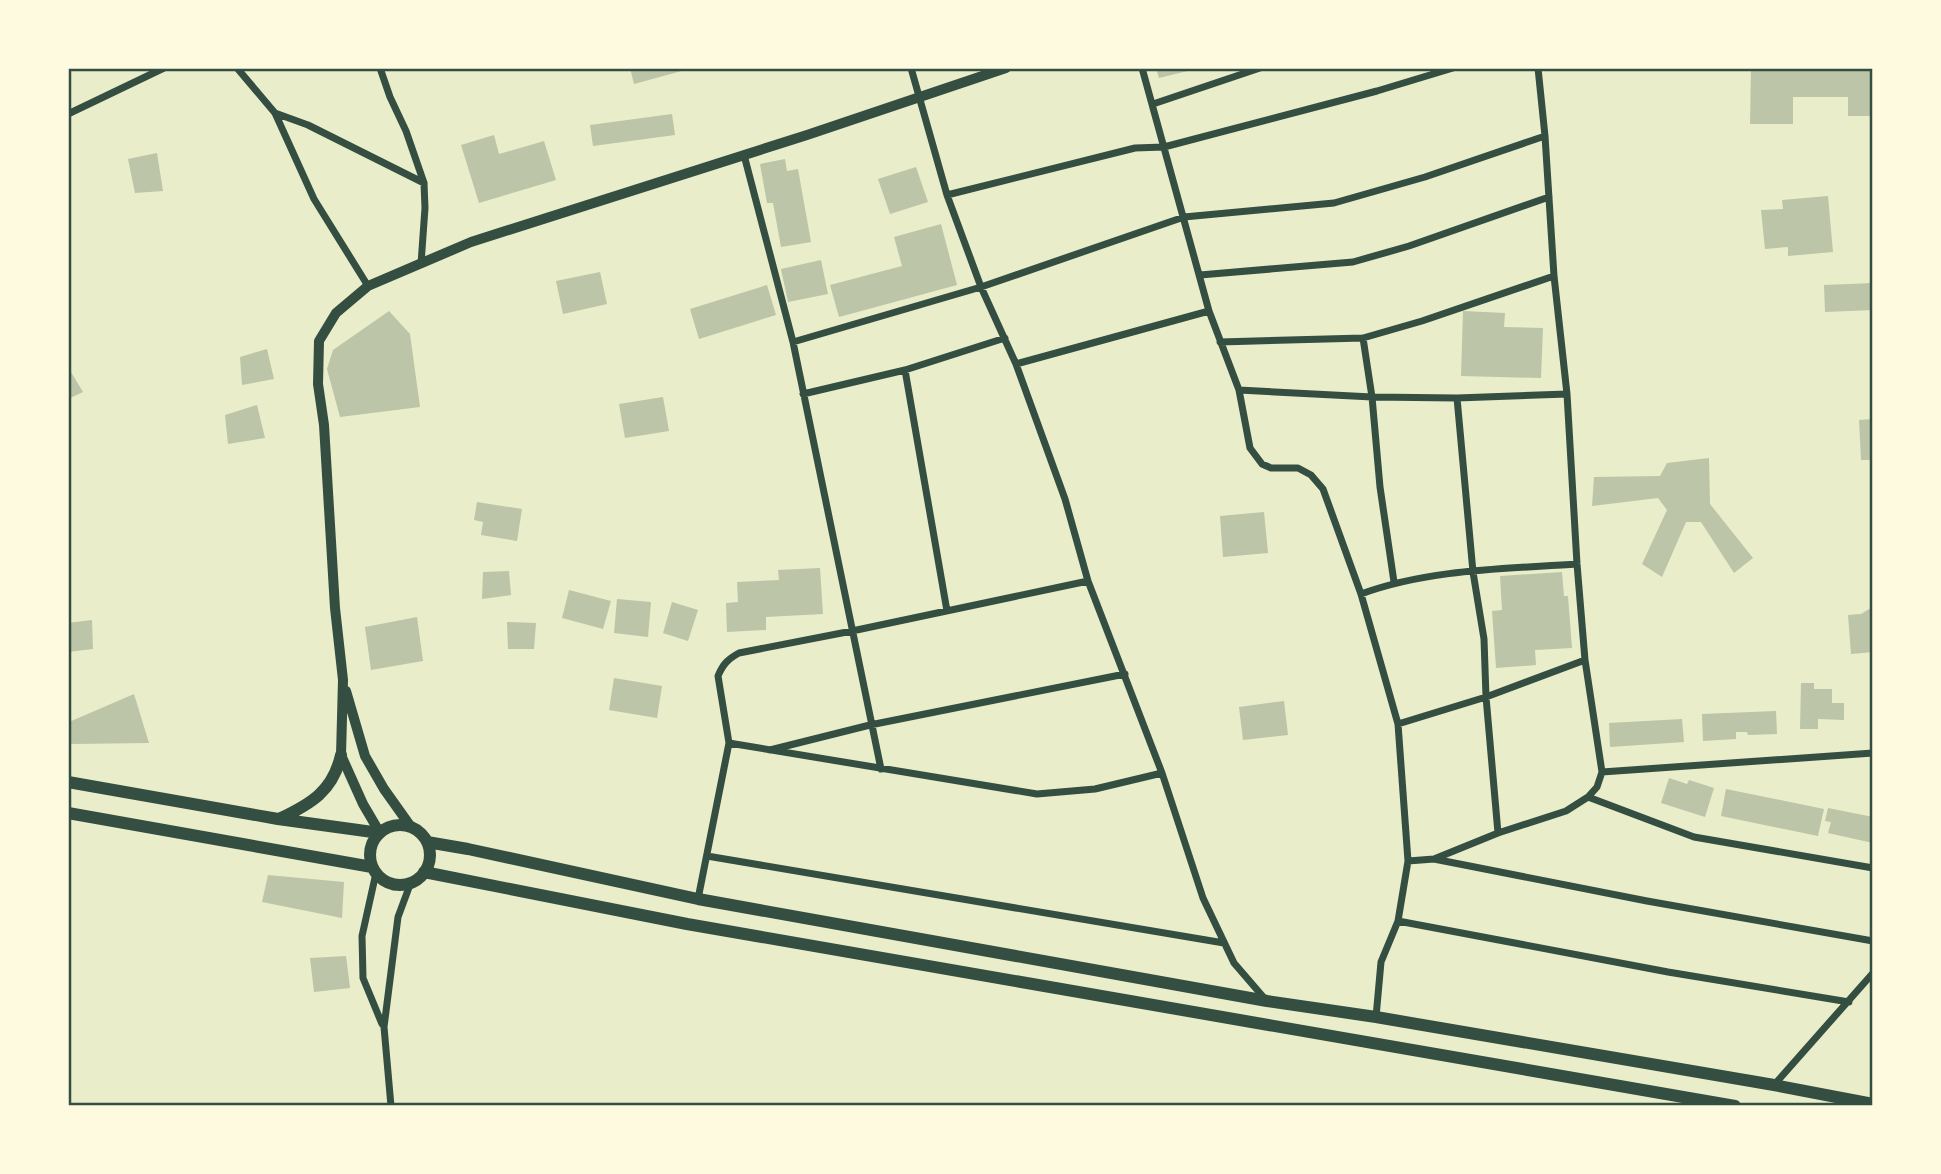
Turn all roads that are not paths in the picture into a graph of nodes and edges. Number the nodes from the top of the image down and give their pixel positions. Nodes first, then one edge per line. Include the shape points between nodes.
1 (164, 68) edge
2 (237, 68) edge
3 (380, 68) edge
4 (911, 68) edge
5 (1006, 68) edge
6 (1142, 68) edge
7 (1260, 68) edge
8 (1453, 68) edge
9 (1538, 68) edge
10 (993, 70) edge
11 (918, 97) junction
12 (1153, 104) junction
13 (275, 113) junction
14 (68, 114) edge
15 (1545, 136) junction
16 (1164, 147) junction
17 (744, 155) junction
18 (424, 183) junction
19 (947, 195) junction
20 (1549, 197) junction
21 (1184, 217) junction
22 (421, 264) junction
23 (1200, 275) junction
24 (1553, 276) junction
25 (368, 286) junction
26 (981, 287) junction
27 (1209, 311) junction
28 (1005, 338) junction
29 (1363, 338) junction
30 (793, 342) junction
31 (1220, 342) junction
32 (1016, 364) junction
33 (905, 370) junction
34 (1239, 390) junction
35 (803, 394) junction
36 (1567, 394) junction
37 (1373, 397) junction
38 (1457, 398) junction
39 (1577, 564) junction
40 (1473, 572) junction
41 (1088, 580) junction
42 (1394, 582) junction
43 (1361, 594) junction
44 (947, 611) junction
45 (852, 631) junction
46 (1585, 660) junction
47 (1125, 674) junction
48 (343, 680) junction
49 (1486, 697) junction
50 (1398, 724) junction
51 (870, 725) junction
52 (729, 743) junction
53 (766, 750) junction
54 (1873, 752) edge
55 (341, 755) junction
56 (881, 769) junction
57 (1602, 772) junction
58 (1162, 773) junction
59 (68, 782) edge
60 (1588, 797) junction
61 (68, 813) edge
62 (278, 819) junction
63 (411, 827) junction
64 (380, 833) junction
65 (1498, 833) junction
66 (427, 842) junction
67 (707, 856) junction
68 (1434, 859) junction
69 (1408, 861) junction
70 (1873, 869) edge
71 (374, 870) junction
72 (424, 872) junction
73 (411, 883) junction
74 (698, 899) junction
75 (1398, 921) junction
76 (1873, 941) edge
77 (1224, 943) junction
78 (1873, 973) edge
79 (1869, 985) edge
80 (1266, 1001) junction
81 (1849, 1002) junction
82 (1376, 1017) junction
83 (384, 1027) junction
84 (1774, 1085) junction
85 (1873, 1104) edge
86 (391, 1106) edge
87 (1735, 1106) edge

1 - 14 street
2 - 13 street
3 - 18 street
4 - 11 street
5 - 10 street
6 - 12 street
7 - 12 street
8 - 16 street
9 - 15 street
10 - 11 street
11 - 17 street
11 - 19 street
12 - 16 street
13 - 18 street
13 - 25 street via 314,199
15 - 20 street
15 - 21 street via 1334,203
16 - 19 street via 1135,149
16 - 21 street
17 - 22 street via 471,242
17 - 30 street
18 - 22 street
19 - 26 street
20 - 23 street via 1353,262
20 - 24 street
21 - 23 street
21 - 26 street
22 - 25 street
23 - 27 street
24 - 29 street
24 - 36 street
25 - 48 street via 336,313 319,341 318,384
26 - 28 street
26 - 30 street
27 - 31 street
27 - 32 street
28 - 32 street
28 - 33 street
29 - 31 street
29 - 37 street
30 - 35 street
31 - 34 street
32 - 41 street via 1065,499
33 - 35 street
33 - 44 street
34 - 37 street
34 - 43 street via 1256,459 1271,468 1298,468 1323,489
35 - 45 street
36 - 38 street
36 - 39 street
37 - 38 street
37 - 42 street
38 - 40 street
39 - 40 street
39 - 46 street
40 - 42 street
40 - 49 street via 1484,639
41 - 44 street
41 - 47 street
42 - 43 street
43 - 50 street
44 - 45 street
45 - 51 street
45 - 52 street via 729,658 719,676
46 - 49 street
46 - 57 street
47 - 51 street
47 - 58 street
48 - 55 street
48 - 63 street via 365,756
49 - 50 street
49 - 65 street
50 - 69 street
51 - 53 street
51 - 56 street
52 - 53 street
52 - 67 street
53 - 56 street
54 - 57 street
55 - 62 highway via 331,784 318,797
55 - 64 street
56 - 58 street via 1037,794 1095,789
57 - 60 street
58 - 77 street via 1203,898
59 - 62 highway
60 - 65 street via 1566,811
60 - 70 street via 1694,837
61 - 71 highway
62 - 64 highway
63 - 64 highway via 398,825
63 - 66 highway
64 - 71 highway via 371,849
65 - 68 street
66 - 72 highway via 430,858
66 - 74 highway
67 - 74 street
67 - 77 street
68 - 69 street
68 - 76 street
69 - 75 street
71 - 73 highway via 391,884
71 - 83 street via 362,936 363,978
72 - 73 highway
72 - 87 highway via 687,924
73 - 83 street via 398,917
74 - 80 highway
75 - 81 street
75 - 82 street via 1381,962
77 - 80 street via 1234,963
78 - 79 street
79 - 81 street
80 - 82 highway
81 - 84 street
82 - 84 highway
83 - 86 street
84 - 85 highway

